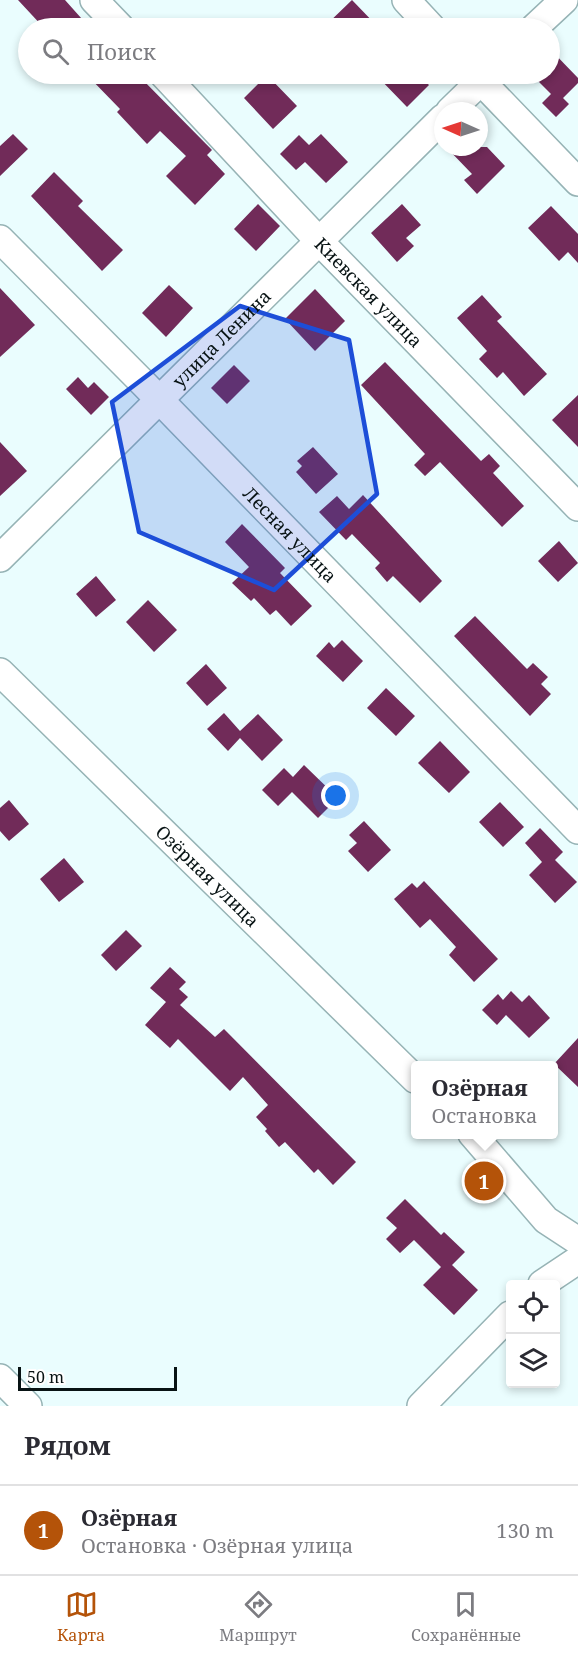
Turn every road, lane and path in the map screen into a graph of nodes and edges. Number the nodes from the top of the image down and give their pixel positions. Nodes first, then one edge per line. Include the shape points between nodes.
1 (94, 0) edge
2 (406, 0) edge
3 (564, 0) edge
4 (111, 18) edge
5 (423, 18) edge
6 (545, 18) edge
7 (172, 84) edge
8 (474, 84) edge
9 (488, 84) edge
10 (458, 102) edge
11 (434, 127) edge
12 (578, 182) edge
13 (0, 239) edge
14 (319, 241) junction
15 (159, 399) junction
16 (578, 507) edge
17 (0, 558) edge
18 (0, 672) edge
19 (578, 830) edge
20 (411, 1075) edge
21 (476, 1139) edge
22 (578, 1241) edge
23 (578, 1260) edge
24 (548, 1280) edge
25 (506, 1319) edge
26 (0, 1378) edge
27 (28, 1406) edge
28 (421, 1406) edge

1 - 4 street
2 - 5 street
3 - 6 street
7 - 14 street, Киевская улица
8 - 10 street
9 - 12 street
11 - 14 street, улица Ленина
13 - 15 street, Лесная улица
14 - 15 street, улица Ленина
14 - 16 street, Киевская улица
15 - 17 street, улица Ленина
15 - 19 street, Лесная улица
18 - 20 street, Озёрная улица
21 - 22 street via 546,1220
23 - 24 street
25 - 28 street
26 - 27 street

